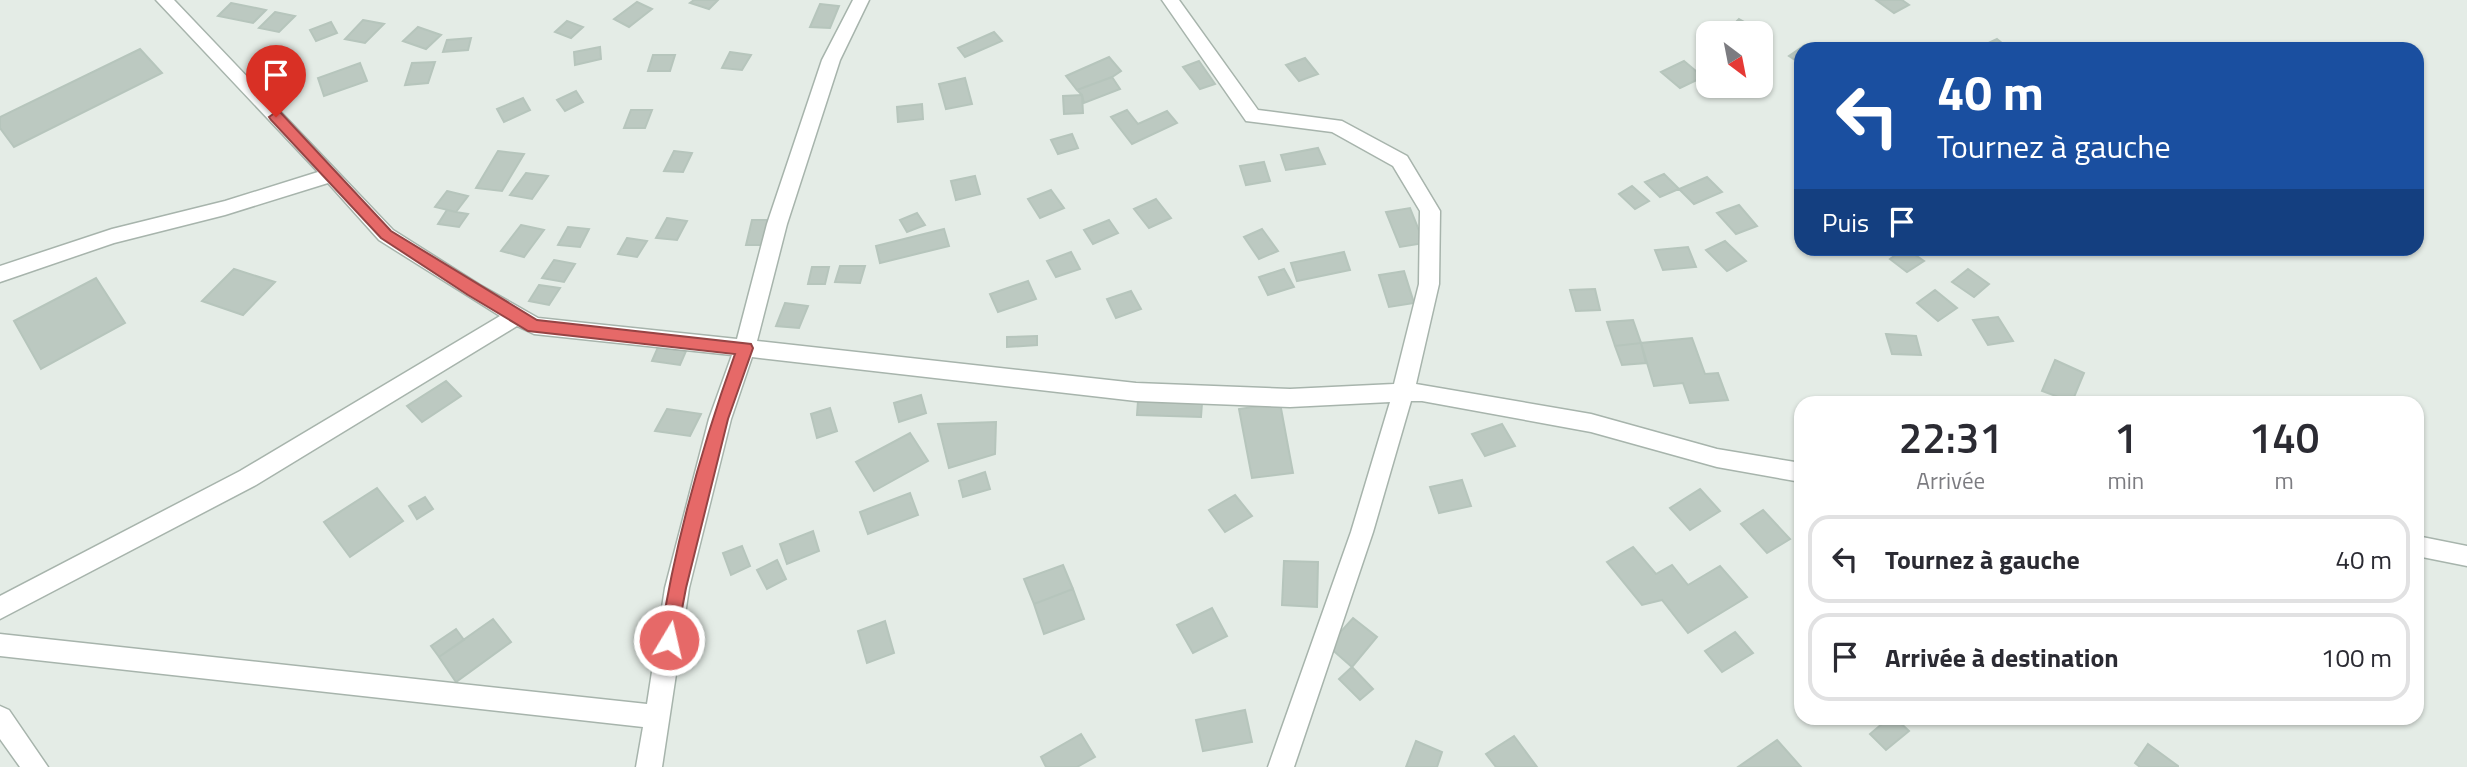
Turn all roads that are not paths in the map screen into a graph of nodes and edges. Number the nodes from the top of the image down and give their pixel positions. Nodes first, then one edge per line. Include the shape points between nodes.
1 (164, 0) edge
2 (861, 0) edge
3 (1170, 0) edge
4 (332, 175) junction
5 (0, 274) edge
6 (516, 317) junction
7 (745, 348) junction
8 (1403, 393) junction
9 (1794, 473) edge
10 (2424, 547) edge
11 (2467, 556) edge
12 (0, 608) edge
13 (0, 645) edge
14 (0, 718) edge
15 (657, 718) junction
16 (35, 767) edge
17 (649, 767) edge
18 (1281, 767) edge

1 - 4 street
2 - 7 street via 831,60 777,224
3 - 8 street via 1252,116 1336,127 1400,160 1430,211 1429,284
4 - 5 street via 112,236
4 - 6 street via 386,234
6 - 7 street via 534,326
6 - 12 street via 248,478
7 - 8 street via 1136,393 1290,398
7 - 15 street via 720,419 677,588
8 - 9 street via 1422,392 1591,423 1717,458
8 - 18 street via 1362,532
10 - 11 street
13 - 15 street
14 - 16 street
15 - 17 street

